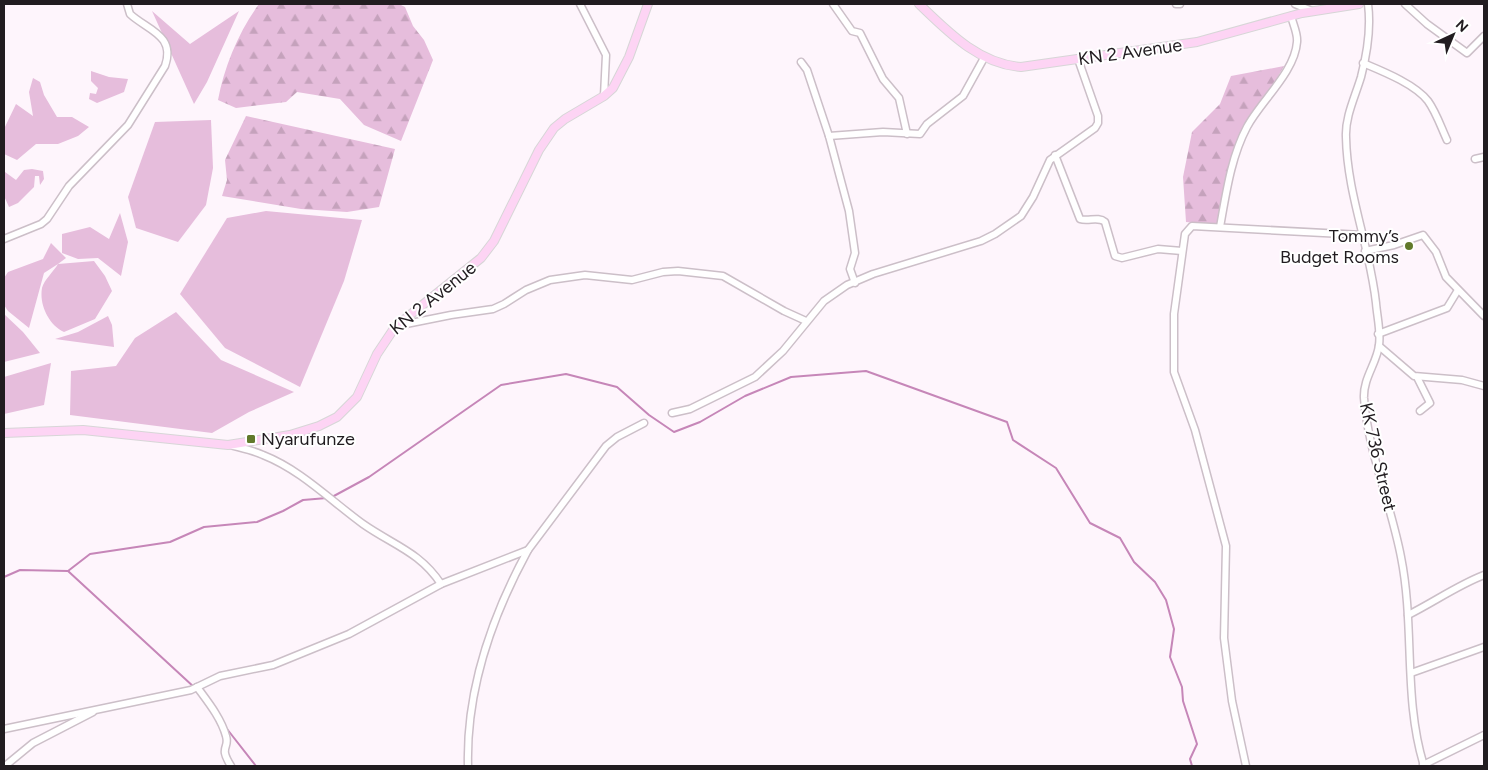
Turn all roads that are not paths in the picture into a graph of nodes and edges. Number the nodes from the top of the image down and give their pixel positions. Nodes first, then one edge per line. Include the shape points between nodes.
1 (127, 4) edge
2 (580, 4) edge
3 (648, 4) edge
4 (833, 4) edge
5 (919, 4) edge
6 (1295, 4) edge
7 (1359, 4) edge
8 (1368, 4) edge
9 (1405, 4) edge
10 (1312, 10) junction
11 (1291, 16) junction
12 (1484, 36) edge
13 (984, 58) junction
14 (1078, 59) junction
15 (801, 62) dead end
16 (1363, 63) junction
17 (604, 96) junction
18 (907, 134) junction
19 (829, 136) junction
20 (1448, 140) dead end
21 (1055, 155) junction
22 (1484, 157) edge
23 (1475, 159) dead end
24 (1220, 227) junction
25 (1362, 235) junction
26 (4, 239) edge
27 (1182, 251) junction
28 (1366, 251) junction
29 (855, 283) junction
30 (1458, 290) junction
31 (1484, 316) edge
32 (806, 321) junction
33 (395, 327) junction
34 (1378, 334) junction
35 (1379, 346) junction
36 (1417, 377) junction
37 (1484, 386) edge
38 (1420, 411) dead end
39 (672, 413) dead end
40 (644, 423) dead end
41 (4, 433) edge
42 (228, 445) junction
43 (528, 550) junction
44 (1484, 575) edge
45 (441, 584) junction
46 (1408, 615) junction
47 (1484, 647) edge
48 (1411, 673) junction
49 (198, 687) junction
50 (101, 708) junction
51 (4, 729) edge
52 (1484, 735) edge
53 (1424, 765) edge
54 (5, 766) edge
55 (231, 766) edge
56 (468, 766) edge
57 (1246, 766) edge

1 - 26 street via 130,14 164,39 165,66 128,125 69,186 47,219
2 - 17 street via 606,55
3 - 17 main road, KN 2 Avenue via 618,80
4 - 18 street via 852,31 860,33 883,79 899,98
5 - 13 main road, KN 2 Avenue
6 - 10 street
7 - 10 main road, KN 2 Avenue
8 - 16 street, KK 736 Street via 1370,21
9 - 12 street via 1426,24 1467,53
10 - 11 main road, KN 2 Avenue
11 - 14 main road, KN 2 Avenue via 1197,42
11 - 24 street via 1296,50 1247,128 1234,162
13 - 14 main road, KN 2 Avenue via 1006,66
13 - 18 street via 968,90 956,104 927,124 920,134
14 - 21 street via 1098,123
15 - 19 street
16 - 20 street via 1394,76 1423,96
16 - 25 street, KK 736 Street via 1348,117 1346,139
17 - 33 main road, KN 2 Avenue via 554,128 538,150 494,241 481,258
18 - 19 street via 883,132
19 - 29 street via 849,211 855,253 850,269
21 - 27 street via 1080,219 1101,219 1105,222 1115,256 1122,258 1158,248
21 - 29 street via 1045,167 1021,216 994,234 981,241 873,274
22 - 23 street
24 - 25 street
24 - 27 street via 1192,226 1185,234
25 - 28 street, KK 736 Street
27 - 57 street via 1174,314 1174,372 1195,430 1226,546 1224,638 1232,700
28 - 30 street via 1394,246 1423,235 1436,252 1446,277
28 - 34 street, KK 736 Street via 1376,300
29 - 32 street via 824,301
30 - 31 street
30 - 34 street via 1447,308
32 - 33 street via 784,312 724,276 678,271 632,280 586,275 550,280 493,309
32 - 39 street via 783,351 755,377 699,405
33 - 42 main road, KN 2 Avenue via 377,354 357,397 336,417 290,435
34 - 35 street, KK 736 Street
35 - 36 street
35 - 46 street, KK 736 Street via 1364,396 1368,430 1401,557
36 - 37 street via 1462,380
36 - 38 street via 1430,403
40 - 43 street via 606,446
41 - 42 main road, KN 2 Avenue via 83,430
42 - 45 street via 262,454 287,467 364,524 422,560
43 - 45 street
43 - 56 street via 503,601 482,657 467,745
44 - 46 street
45 - 49 street via 349,634 316,648 273,665 220,676
46 - 48 street, KK 736 Street
47 - 48 street
48 - 53 street, KK 736 Street via 1411,707
49 - 50 street
49 - 55 street via 226,736 223,752
50 - 51 street
50 - 54 street via 33,743
52 - 53 street

